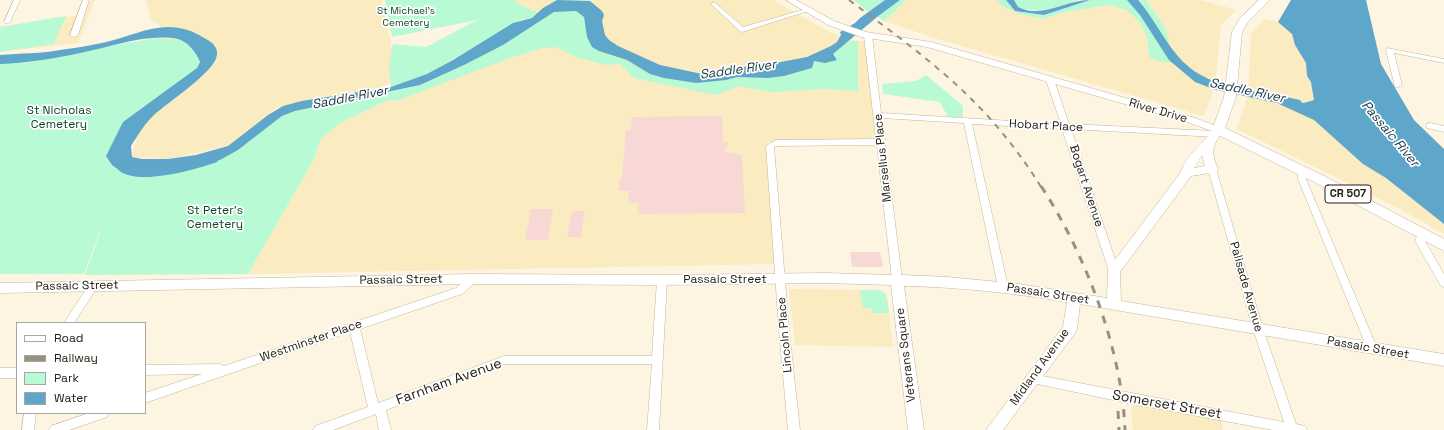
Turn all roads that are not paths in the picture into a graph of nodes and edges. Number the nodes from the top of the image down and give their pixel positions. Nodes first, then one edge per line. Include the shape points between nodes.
1 (17, 0) edge
2 (86, 0) edge
3 (790, 0) edge
4 (1262, 1) edge
5 (714, 4) dead end
6 (808, 10) junction
7 (7, 22) dead end
8 (74, 35) dead end
9 (866, 36) junction
10 (1444, 61) edge
11 (1050, 80) junction
12 (1398, 86) dead end
13 (878, 115) junction
14 (968, 121) junction
15 (1066, 126) junction
16 (1430, 126) dead end
17 (1444, 129) edge
18 (1214, 135) junction
19 (881, 142) junction
20 (1212, 169) junction
21 (1302, 171) junction
22 (1187, 173) junction
23 (1422, 233) junction
24 (1444, 246) edge
25 (1114, 270) junction
26 (473, 279) junction
27 (780, 279) junction
28 (662, 280) junction
29 (897, 280) junction
30 (1444, 283) edge
31 (93, 286) junction
32 (1003, 287) junction
33 (0, 288) edge
34 (1074, 298) junction
35 (1114, 305) junction
36 (70, 322) edge
37 (354, 326) junction
38 (1258, 329) junction
39 (1372, 348) junction
40 (656, 360) junction
41 (1444, 360) edge
42 (230, 368) junction
43 (146, 370) edge
44 (0, 373) edge
45 (16, 373) edge
46 (1032, 379) junction
47 (146, 398) edge
48 (377, 408) junction
49 (30, 414) edge
50 (100, 414) edge
51 (1295, 429) edge
52 (28, 430) edge
53 (55, 430) edge
54 (319, 430) edge
55 (385, 430) edge
56 (653, 430) edge
57 (794, 430) edge
58 (916, 430) edge
59 (994, 430) edge

1 - 7 street
2 - 8 street
3 - 6 main road, River Drive
4 - 18 main road via 1244,20 1237,32 1232,88
5 - 6 street via 742,30
6 - 9 main road, River Drive via 839,27
9 - 11 main road, River Drive via 928,44
9 - 13 street, Marsellus Place
10 - 12 street via 1390,50
11 - 15 street, Bogart Avenue
11 - 18 main road, River Drive via 1191,120
13 - 14 street, Hobart Place
13 - 19 street, Marsellus Place
14 - 15 street, Hobart Place
14 - 32 street
15 - 18 street, Hobart Place
15 - 25 street, Bogart Avenue
16 - 17 street
18 - 20 main road, Palisade Avenue via 1207,157
18 - 21 main road, River Drive / CR 507
18 - 22 main road via 1188,165
19 - 27 street, Lincoln Place via 771,144 769,148
19 - 29 street, Marsellus Place
20 - 22 main road
20 - 38 street, Palisade Avenue
21 - 23 main road, River Drive / CR 507
21 - 39 street via 1302,179
22 - 25 main road
23 - 24 main road, River Drive / CR 507
23 - 30 street via 1420,241
25 - 35 main road
26 - 28 main road, Passaic Street
26 - 31 main road, Passaic Street
26 - 37 street, Westminster Place via 459,291
27 - 28 main road, Passaic Street
27 - 29 main road, Passaic Street
27 - 57 street, Lincoln Place
28 - 40 street
29 - 32 main road, Passaic Street
29 - 58 main road, Veterans Square
31 - 33 main road, Passaic Street
31 - 36 street
32 - 34 main road, Passaic Street
34 - 35 main road, Passaic Street
34 - 46 main road, Midland Avenue via 1070,329
35 - 38 main road, Passaic Street
37 - 42 street, Westminster Place
37 - 48 street
38 - 39 main road, Passaic Street
38 - 51 street, Palisade Avenue
39 - 41 main road, Passaic Street
40 - 48 street, Farnham Avenue via 504,360
40 - 56 street
42 - 43 street
42 - 47 street, Westminster Place
44 - 45 street
46 - 51 street, Somerset Street
46 - 59 main road, Midland Avenue
48 - 54 street, Farnham Avenue
48 - 55 street
49 - 52 street
50 - 53 street

